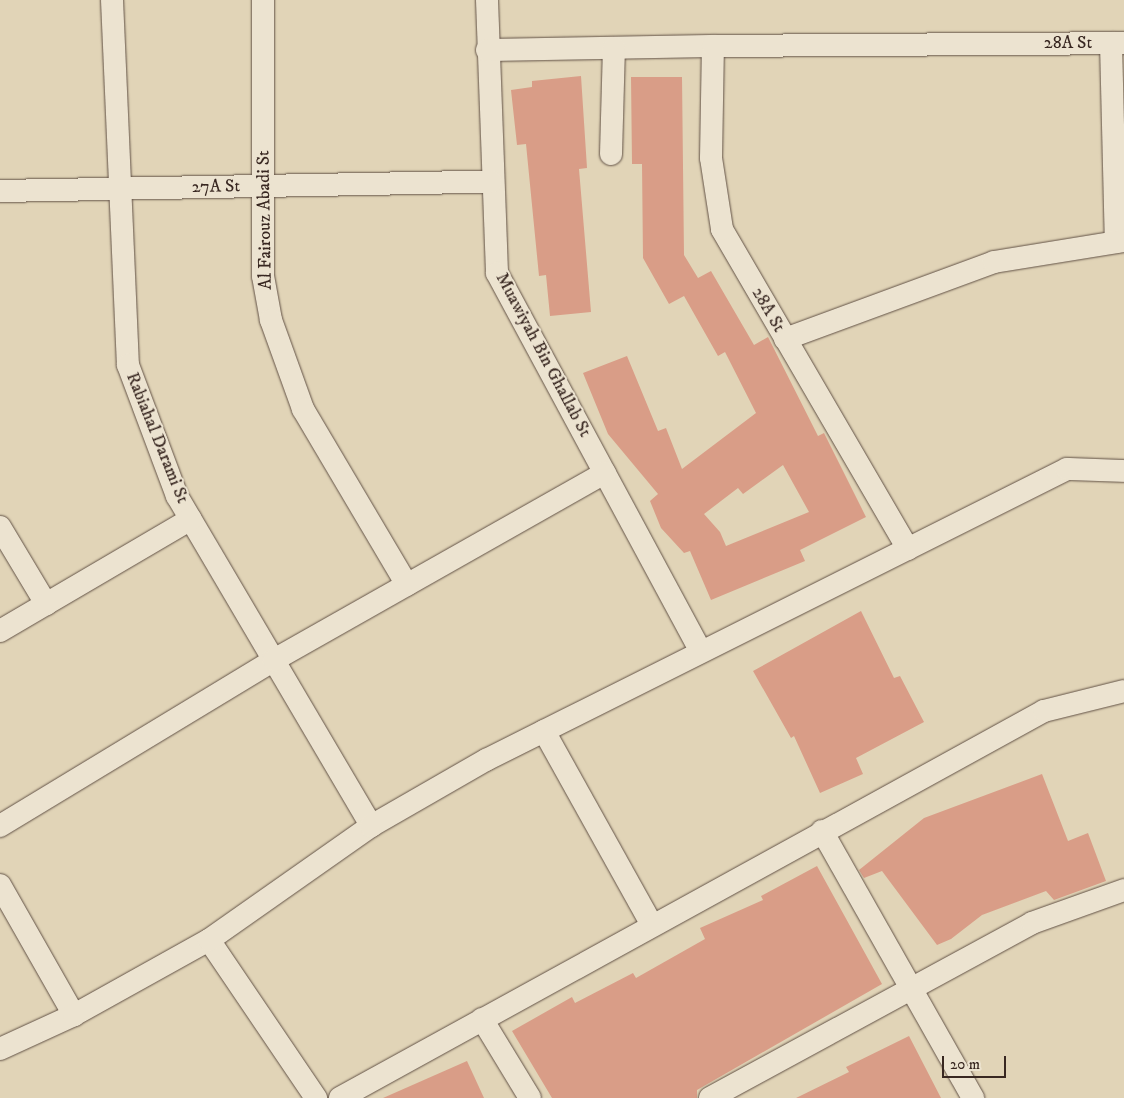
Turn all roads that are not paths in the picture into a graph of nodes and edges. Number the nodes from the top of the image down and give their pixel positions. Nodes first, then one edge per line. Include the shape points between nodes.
1 (112, 0) edge
2 (263, 0) edge
3 (487, 0) edge
4 (1117, 43) edge
5 (713, 46) junction
6 (614, 48) junction
7 (487, 50) junction
8 (611, 154) dead end
9 (491, 182) junction
10 (263, 186) junction
11 (120, 188) junction
12 (0, 191) edge
13 (1120, 242) edge
14 (785, 338) junction
15 (1124, 471) edge
16 (605, 473) junction
17 (191, 519) junction
18 (0, 527) edge
19 (908, 549) junction
20 (407, 585) junction
21 (46, 604) junction
22 (0, 631) edge
23 (701, 652) junction
24 (274, 660) junction
25 (1124, 691) edge
26 (544, 731) junction
27 (0, 826) edge
28 (371, 826) junction
29 (822, 831) junction
30 (0, 885) edge
31 (1124, 890) edge
32 (652, 925) junction
33 (210, 940) junction
34 (911, 989) junction
35 (74, 1015) junction
36 (482, 1019) junction
37 (0, 1049) edge
38 (742, 1090) edge
39 (316, 1098) edge
40 (340, 1098) edge
41 (530, 1098) edge
42 (710, 1098) edge
43 (974, 1098) edge

1 - 11 street, Rabiahal Darami St
2 - 10 street, Al Fairouz Abadi St
3 - 7 street, Muawiyah Bin Ghallab St
4 - 5 street, 28A St
4 - 13 street
5 - 6 street, 28A St
5 - 14 street, 28A St via 711,158 722,229
6 - 7 street, 28A St
6 - 8 street
7 - 9 street, Muawiyah Bin Ghallab St
9 - 10 street, 27A St
9 - 16 street, Muawiyah Bin Ghallab St via 497,273
10 - 11 street, 27A St
10 - 20 street, Al Fairouz Abadi St via 263,276 271,320 285,362 303,408
11 - 12 street, 27A St
11 - 17 street, Rabiahal Darami St via 128,365 177,496
13 - 14 street via 994,262
14 - 19 street, 28A St
15 - 19 street via 1067,469
16 - 20 street
16 - 23 street, Muawiyah Bin Ghallab St
17 - 21 street
17 - 24 street, Rabiahal Darami St
18 - 21 street
19 - 23 street
20 - 24 street
21 - 22 street
23 - 26 street
24 - 27 street
24 - 28 street, Rabiahal Darami St
25 - 29 street via 1044,711
26 - 28 street
26 - 32 street
28 - 33 street
29 - 32 street
29 - 34 street
30 - 35 street
31 - 34 street via 1032,923
32 - 36 street
33 - 35 street
33 - 39 street
34 - 38 street
34 - 43 street
35 - 37 street
36 - 40 street
36 - 41 street
38 - 42 street

